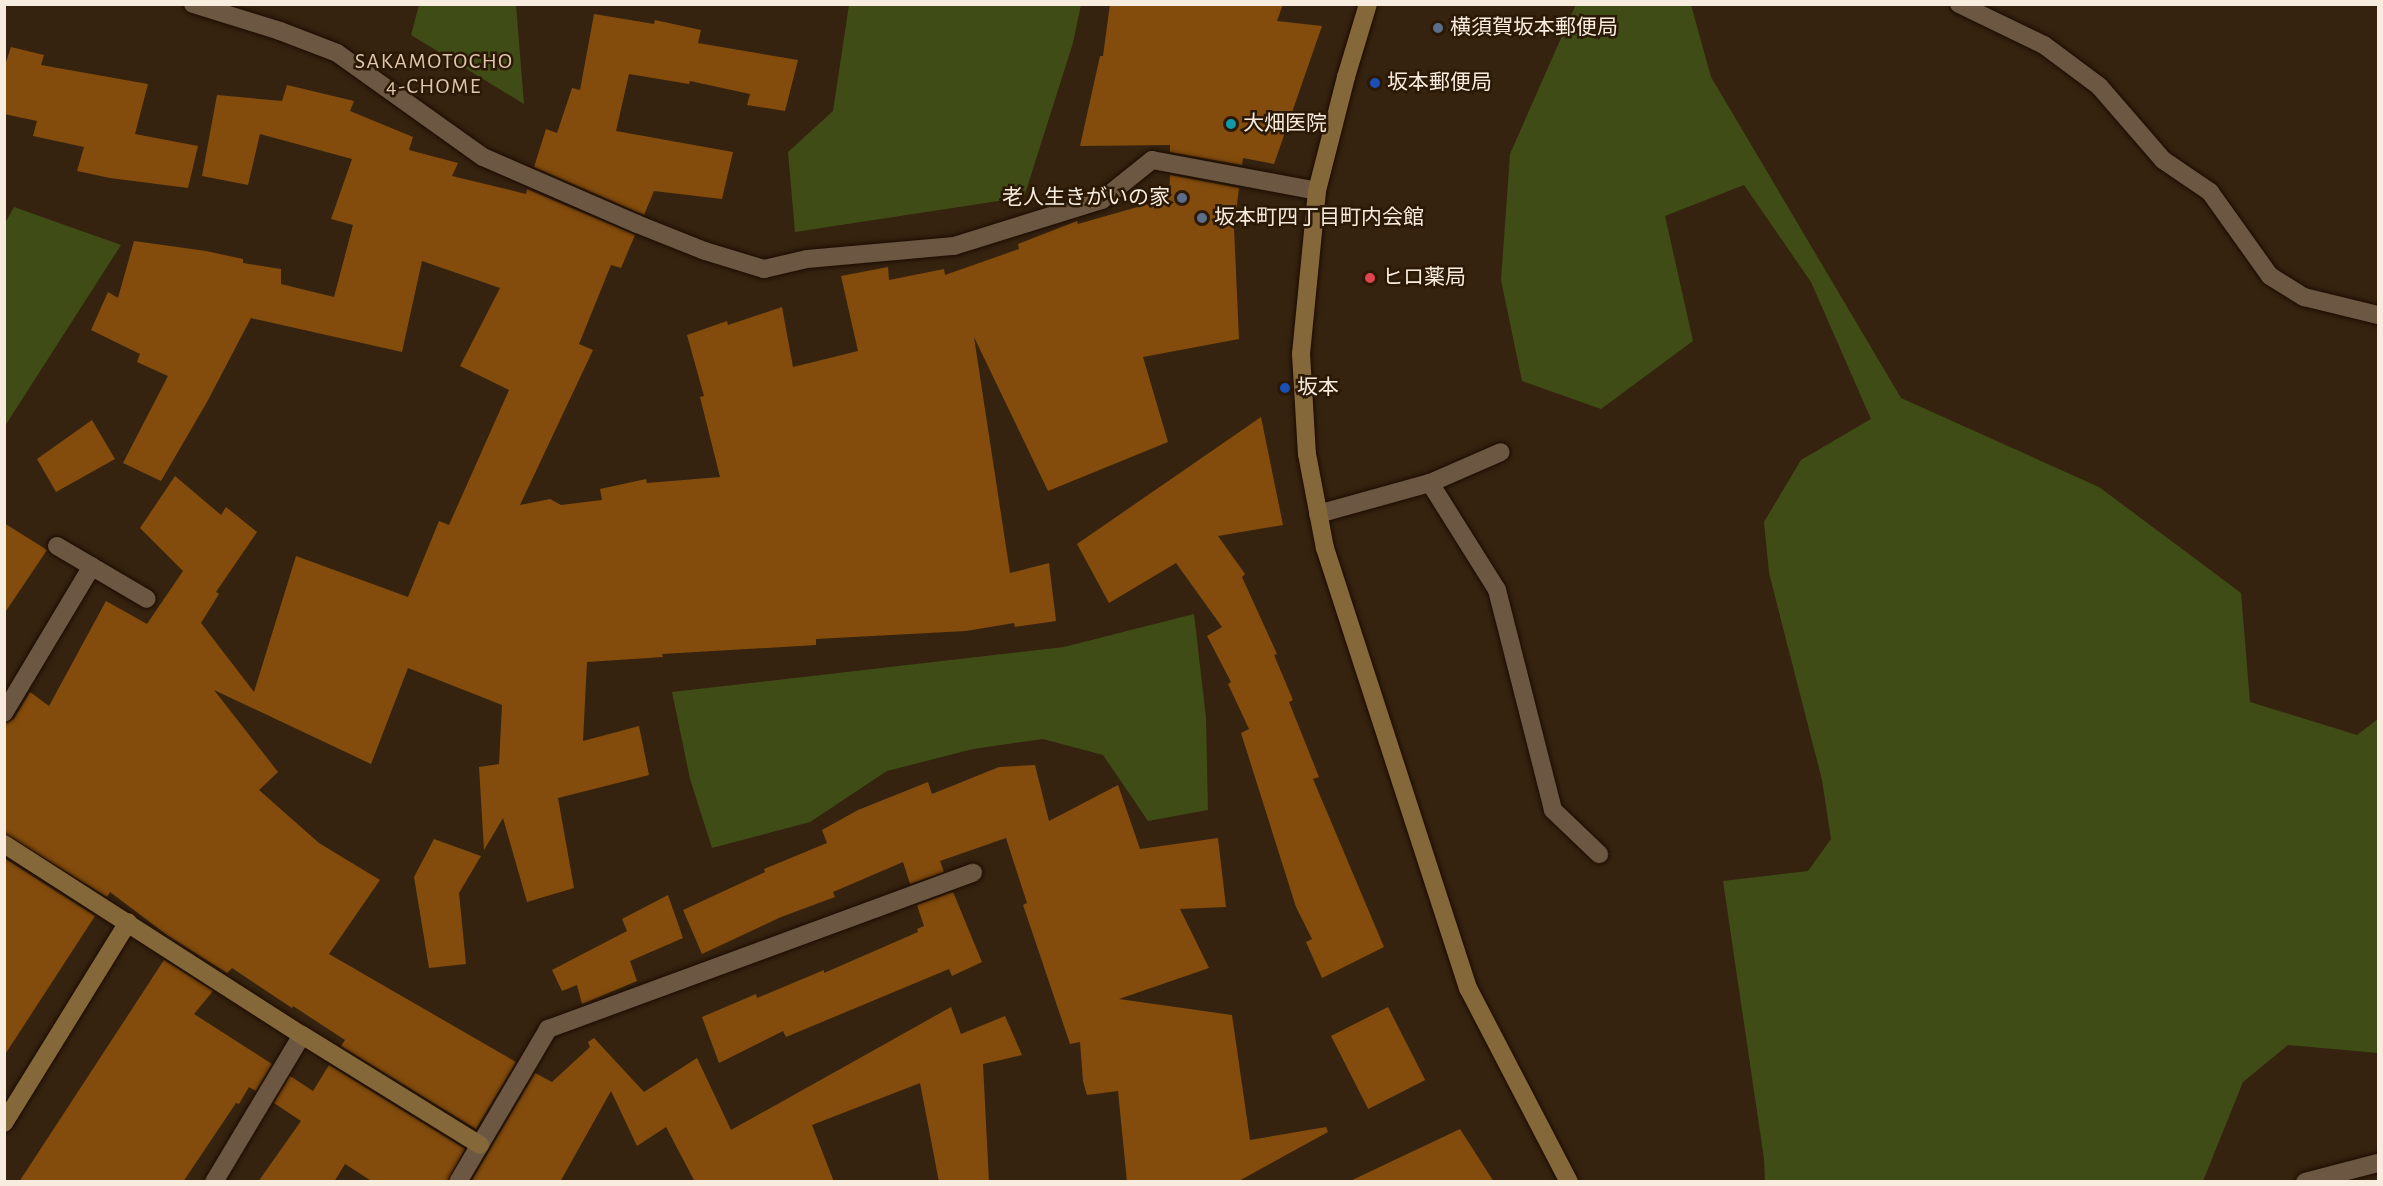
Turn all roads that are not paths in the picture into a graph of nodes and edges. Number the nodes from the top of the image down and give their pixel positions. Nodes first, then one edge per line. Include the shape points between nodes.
1 (194, 4) edge
2 (1368, 4) edge
3 (1959, 4) edge
4 (1317, 191) junction
5 (2379, 315) edge
6 (1501, 452) dead end
7 (1430, 483) junction
8 (1318, 514) junction
9 (57, 546) dead end
10 (92, 566) junction
11 (147, 599) dead end
12 (4, 713) edge
13 (4, 844) edge
14 (1599, 854) dead end
15 (973, 873) dead end
16 (128, 922) junction
17 (302, 1035) junction
18 (4, 1123) edge
19 (480, 1145) junction
20 (2379, 1163) edge
21 (214, 1182) edge
22 (458, 1182) edge
23 (1569, 1182) edge
24 (2305, 1182) edge

1 - 4 street via 337,52 483,157 637,224 764,269 807,259 954,246 1101,200 1152,160
2 - 4 street
3 - 5 street via 2044,45 2099,86 2163,160 2210,192 2270,276 2304,297
4 - 8 street via 1301,354 1307,454
6 - 7 street
7 - 8 street
7 - 14 street via 1497,590 1553,810
8 - 23 street via 1325,548 1468,988
9 - 10 street
10 - 11 street
10 - 12 street
13 - 16 street
15 - 19 street via 548,1029
16 - 17 street
16 - 18 street
17 - 19 street
17 - 21 street
19 - 22 street
20 - 24 street

